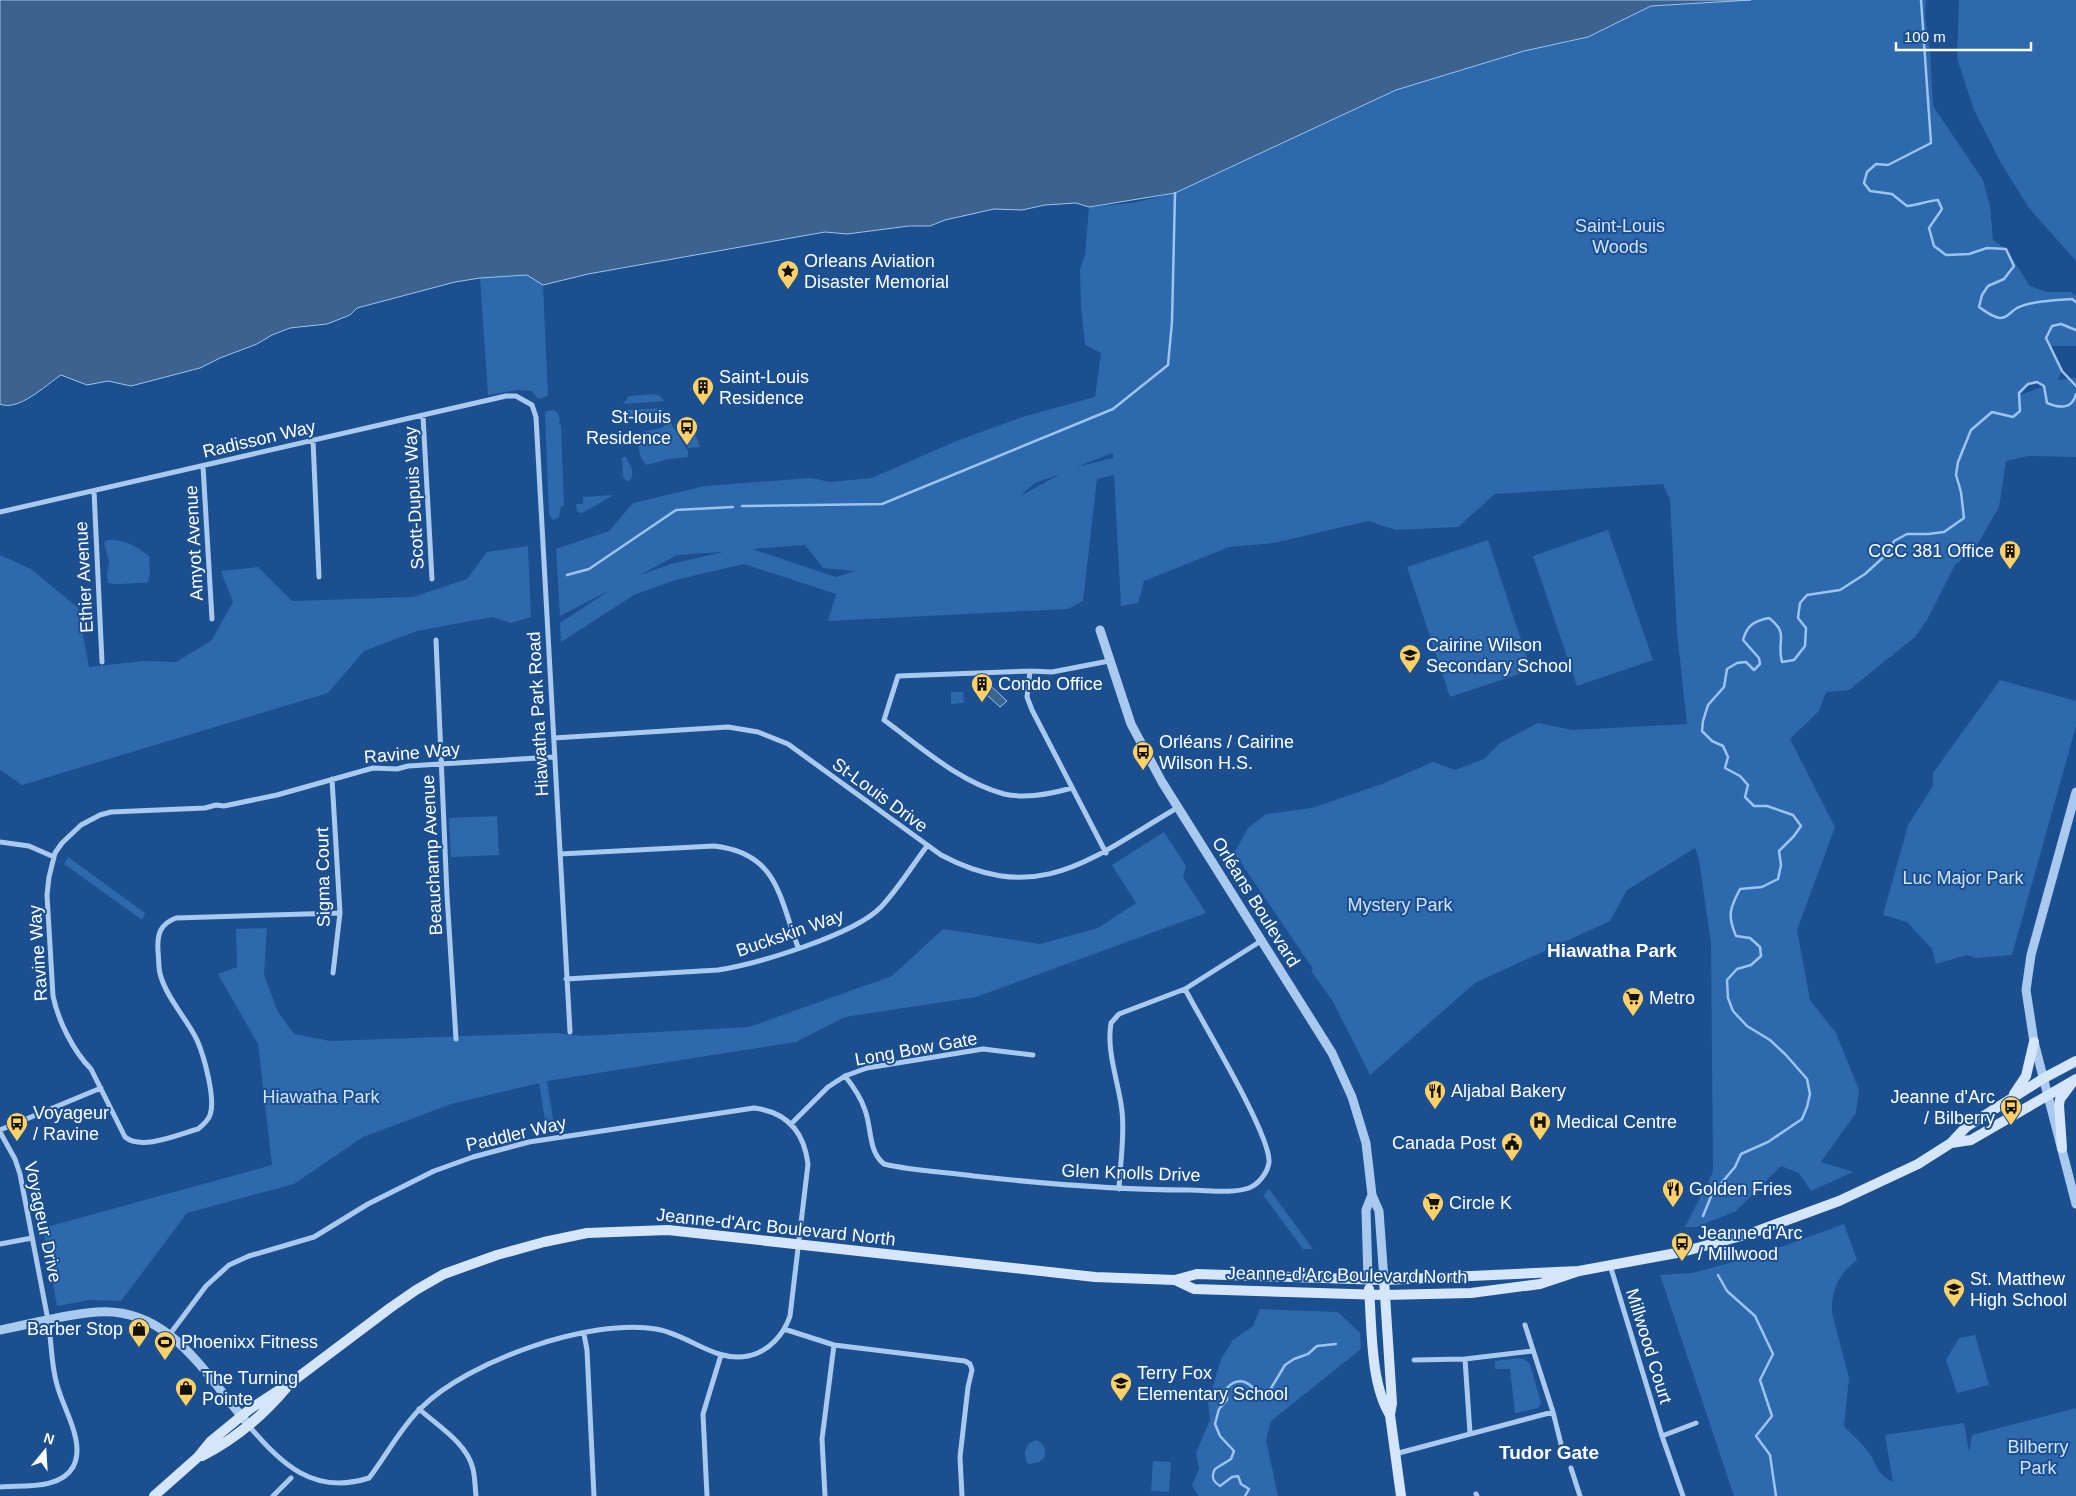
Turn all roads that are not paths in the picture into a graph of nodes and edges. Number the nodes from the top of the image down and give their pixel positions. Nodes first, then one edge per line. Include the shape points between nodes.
1 (524, 399) joint
2 (423, 416) junction
3 (313, 440) junction
4 (203, 466) junction
5 (94, 491) junction
6 (0, 512) edge
7 (319, 577) dead end
8 (432, 579) dead end
9 (212, 619) dead end
10 (1100, 630) dead end
11 (436, 640) dead end
12 (1109, 661) junction
13 (102, 662) dead end
14 (1030, 671) junction
15 (554, 738) junction
16 (554, 757) junction
17 (441, 763) junction
18 (332, 779) junction
19 (1072, 788) junction
20 (2076, 792) edge
21 (1177, 808) junction
22 (0, 842) edge
23 (927, 846) junction
24 (1106, 853) junction
25 (560, 854) junction
26 (54, 857) junction
27 (340, 913) junction
28 (1262, 941) junction
29 (798, 947) junction
30 (333, 973) dead end
31 (566, 979) junction
32 (1185, 989) junction
33 (570, 1032) dead end
34 (456, 1039) dead end
35 (2034, 1042) junction
36 (1033, 1055) dead end
37 (2076, 1061) edge
38 (845, 1076) junction
39 (2044, 1078) junction
40 (2076, 1079) edge
41 (101, 1088) junction
42 (2048, 1094) junction
43 (2008, 1101) junction
44 (791, 1124) junction
45 (0, 1131) edge
46 (1951, 1143) junction
47 (2062, 1148) junction
48 (1120, 1189) junction
49 (1372, 1195) junction
50 (2076, 1204) edge
51 (32, 1238) junction
52 (0, 1244) edge
53 (798, 1245) junction
54 (1610, 1265) junction
55 (1579, 1271) junction
56 (1368, 1279) junction
57 (1175, 1280) junction
58 (1384, 1280) junction
59 (1369, 1294) junction
60 (1384, 1295) junction
61 (48, 1321) junction
62 (1525, 1325) dead end
63 (784, 1329) junction
64 (0, 1330) edge
65 (170, 1334) junction
66 (584, 1334) junction
67 (834, 1345) junction
68 (1534, 1350) junction
69 (720, 1355) junction
70 (1465, 1359) junction
71 (1414, 1360) dead end
72 (293, 1381) junction
73 (419, 1409) junction
74 (1553, 1412) junction
75 (1390, 1415) junction
76 (241, 1416) junction
77 (1696, 1423) dead end
78 (248, 1425) junction
79 (1470, 1434) junction
80 (1662, 1436) junction
81 (1562, 1448) dead end
82 (1395, 1454) junction
83 (198, 1457) junction
84 (1571, 1468) dead end
85 (290, 1478) junction
86 (296, 1482) dead end
87 (0, 1487) edge
88 (356, 1488) dead end
89 (154, 1496) edge
90 (273, 1496) edge
91 (476, 1496) edge
92 (594, 1496) edge
93 (707, 1496) edge
94 (825, 1496) edge
95 (962, 1496) edge
96 (1401, 1496) edge
97 (1580, 1496) edge
98 (1683, 1496) edge

1 - 2 street, Radisson Way via 506,396
1 - 15 street, Hiawatha Park Road via 532,405 536,417
2 - 3 street, Radisson Way
2 - 8 street, Scott-Dupuis Way
3 - 4 street, Radisson Way
3 - 7 street
4 - 5 street, Radisson Way
4 - 9 street, Amyot Avenue
5 - 6 street, Radisson Way
5 - 13 street, Ethier Avenue
10 - 12 street, Orléans Boulevard
11 - 17 street, Beauchamp Avenue
12 - 14 street via 1052,672
12 - 21 street, Orléans Boulevard via 1131,724
14 - 19 street via 1027,697
14 - 19 street via 898,676 884,720 956,772 1005,794 1025,796
15 - 16 street, Hiawatha Park Road
15 - 23 street, St-Louis Drive via 728,727 758,732 788,744
16 - 17 street, Ravine Way
16 - 25 street, Hiawatha Park Road
17 - 18 street, Ravine Way via 397,769 373,768
17 - 34 street, Beauchamp Avenue
18 - 26 street, Ravine Way via 268,798 230,805 100,815 74,830
18 - 27 street, Sigma Court
19 - 24 street
20 - 35 street via 2031,955 2026,990
21 - 24 street, St-Louis Drive
21 - 28 street, Orléans Boulevard
22 - 26 street via 29,846
23 - 24 street, St-Louis Drive via 966,867 1007,876 1049,875 1069,870
23 - 29 street, Buckskin Way via 892,894 871,916 861,923
25 - 29 street via 714,846 745,853 763,866 775,884
25 - 31 street, Hiawatha Park Road
26 - 41 street, Ravine Way via 48,895 56,1011
27 - 30 street, Sigma Court
27 - 41 street, Ravine Way via 176,918 167,921 158,934 159,971 167,992 198,1042 208,1079 211,1113 198,1129 151,1142 130,1142 121,1132
28 - 32 street
28 - 49 street, Orléans Boulevard via 1332,1053 1347,1083 1366,1143
29 - 31 street, Buckskin Way via 750,964 718,970
31 - 33 street, Hiawatha Park Road
32 - 48 street via 1119,1014 1111,1023 1114,1071 1122,1113
32 - 48 street, Glen Knolls Drive via 1252,1115 1264,1140 1269,1162 1260,1181 1240,1190
35 - 39 street
35 - 43 main road via 2026,1076
36 - 38 street, Long Bow Gate via 983,1049 867,1068
37 - 39 main road, Jeanne-d'Arc Boulevard North
38 - 44 street, Long Bow Gate via 828,1087
38 - 48 street, Glen Knolls Drive via 865,1110 876,1158 884,1164
39 - 42 street
39 - 43 main road, Jeanne-d'Arc Boulevard North
40 - 42 main road, Jeanne-d'Arc Boulevard North
40 - 47 main road via 2059,1105
41 - 45 street
42 - 46 main road, Jeanne-d'Arc Boulevard North via 1971,1140
42 - 47 street
43 - 46 main road, Jeanne-d'Arc Boulevard North via 1966,1127
44 - 53 street, Paddler Way via 804,1142 808,1164
44 - 65 street, Paddler Way via 764,1109 746,1109 553,1138 473,1157 410,1182 314,1237 229,1265 206,1286
45 - 51 street, Voyageur Drive via 20,1174
46 - 54 main road, Jeanne-d'Arc Boulevard North via 1918,1164 1839,1201 1752,1233 1682,1252
47 - 50 street
49 - 56 street, Orléans Boulevard via 1366,1210
49 - 58 street, Orléans Boulevard via 1379,1211
51 - 52 street
51 - 61 street, Voyageur Drive
53 - 57 main road, Jeanne-d'Arc Boulevard North via 1095,1277
53 - 63 street, Paddler Way via 790,1316
53 - 72 main road, Jeanne-d'Arc Boulevard North via 668,1230 587,1233 534,1244 437,1278 390,1308
54 - 55 main road, Jeanne-d'Arc Boulevard North
54 - 80 street, Millwood Court
55 - 58 main road, Jeanne-d'Arc Boulevard North
55 - 60 main road, Jeanne-d'Arc Boulevard North via 1540,1284 1471,1293
56 - 57 main road, Jeanne-d'Arc Boulevard North via 1197,1274
56 - 58 main road, Jeanne-d'Arc Boulevard North
56 - 59 main road, Orléans Boulevard
57 - 59 main road, Jeanne-d'Arc Boulevard North via 1194,1289
58 - 60 main road, Orléans Boulevard
59 - 60 main road, Jeanne-d'Arc Boulevard North
59 - 75 main road, Orléans Boulevard via 1382,1403
60 - 75 main road, Orléans Boulevard via 1392,1403
61 - 64 street
61 - 65 street via 110,1312 139,1317
61 - 87 street, Voyageur Drive via 55,1380 77,1444 75,1464 68,1474 54,1482
62 - 68 street
63 - 67 street
63 - 69 street via 779,1338 756,1354 734,1358
65 - 76 street via 195,1359
66 - 69 street via 627,1328 657,1329
66 - 73 street via 534,1346 488,1364 438,1393
66 - 92 street
67 - 94 street via 822,1439
67 - 95 street via 970,1364 972,1370 960,1457
68 - 70 street
68 - 74 street
69 - 93 street via 703,1414
70 - 71 street
70 - 79 street
72 - 76 main road, Jeanne-d'Arc Boulevard North
72 - 78 main road, Jeanne-d'Arc Boulevard North
73 - 88 street via 369,1478
73 - 91 street via 468,1456 473,1468
74 - 79 street
74 - 81 street
75 - 82 main road, Orléans Boulevard
76 - 78 street
76 - 83 main road, Jeanne-d'Arc Boulevard North via 211,1441
77 - 80 street
78 - 83 main road, Jeanne-d'Arc Boulevard North via 218,1448
78 - 85 street
79 - 82 street
80 - 98 street, Millwood Court
82 - 96 main road, Orléans Boulevard
83 - 89 main road, Jeanne-d'Arc Boulevard North
84 - 97 street
85 - 86 street
85 - 90 street

